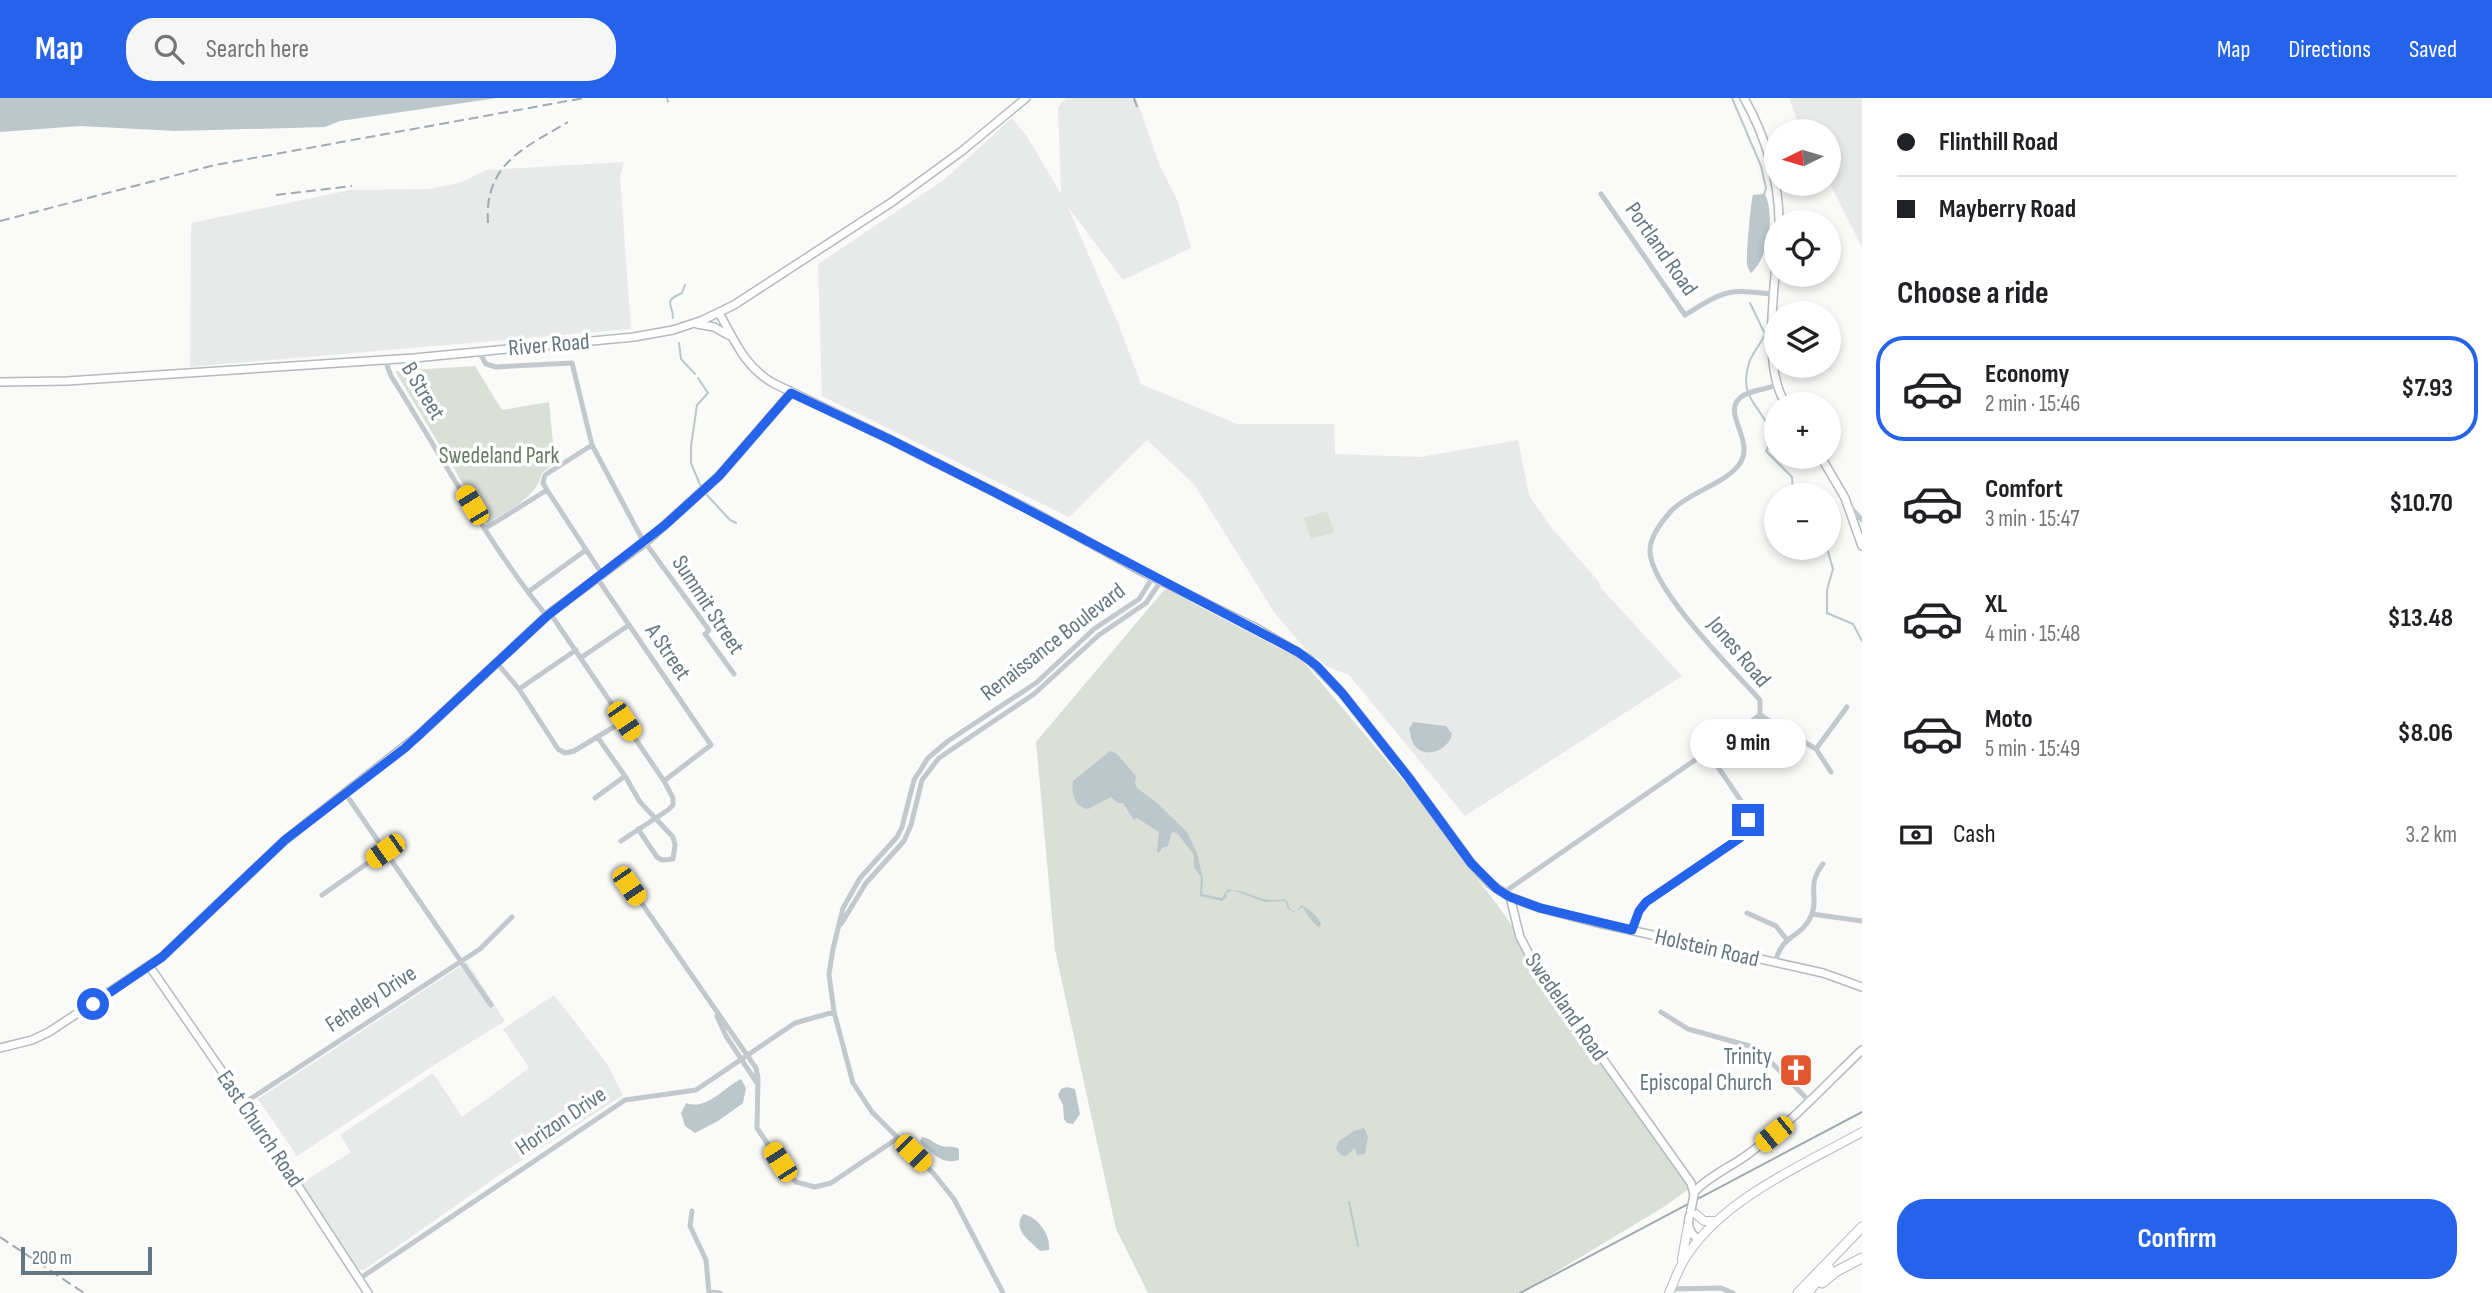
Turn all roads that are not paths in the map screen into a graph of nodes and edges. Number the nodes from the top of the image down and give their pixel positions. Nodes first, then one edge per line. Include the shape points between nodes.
1 (1026, 98) edge
2 (1744, 98) edge
3 (1601, 194) dead end
4 (1778, 210) edge
5 (1774, 287) edge
6 (1773, 294) junction
7 (719, 313) junction
8 (692, 324) junction
9 (731, 338) junction
10 (479, 352) junction
11 (385, 360) junction
12 (0, 382) edge
13 (1776, 385) junction
14 (1780, 392) edge
15 (791, 393) junction
16 (592, 444) junction
17 (1828, 469) edge
18 (547, 490) junction
19 (1848, 505) junction
20 (1862, 520) edge
21 (486, 528) junction
22 (645, 543) junction
23 (1862, 546) edge
24 (586, 550) junction
25 (600, 576) junction
26 (1157, 579) junction
27 (528, 592) junction
28 (549, 615) junction
29 (629, 625) junction
30 (576, 650) junction
31 (582, 657) junction
32 (497, 663) junction
33 (734, 674) dead end
34 (519, 689) junction
35 (1847, 707) dead end
36 (1760, 715) junction
37 (617, 725) dead end
38 (598, 738) junction
39 (1816, 749) junction
40 (1707, 751) junction
41 (1831, 772) dead end
42 (625, 776) junction
43 (664, 781) junction
44 (345, 793) junction
45 (595, 798) dead end
46 (656, 818) junction
47 (638, 829) junction
48 (621, 841) dead end
49 (385, 851) junction
50 (1824, 864) dead end
51 (618, 876) dead end
52 (321, 895) dead end
53 (1507, 895) junction
54 (1747, 913) dead end
55 (1812, 914) junction
56 (512, 917) dead end
57 (1862, 921) edge
58 (1632, 930) junction
59 (1787, 940) junction
60 (461, 961) junction
61 (1775, 963) junction
62 (150, 967) junction
63 (1862, 987) edge
64 (491, 1005) dead end
65 (834, 1012) junction
66 (1661, 1012) dead end
67 (0, 1048) edge
68 (1862, 1050) edge
69 (744, 1057) junction
70 (1808, 1100) junction
71 (244, 1103) junction
72 (1862, 1132) edge
73 (898, 1138) junction
74 (1687, 1177) junction
75 (1709, 1177) junction
76 (1694, 1193) junction
77 (692, 1210) dead end
78 (1691, 1211) junction
79 (1717, 1221) junction
80 (1688, 1226) junction
81 (1862, 1227) edge
82 (1862, 1234) edge
83 (1698, 1239) junction
84 (1862, 1258) edge
85 (1681, 1265) junction
86 (359, 1279) junction
87 (1670, 1291) edge
88 (368, 1293) edge
89 (709, 1293) edge
90 (720, 1293) edge
91 (1003, 1293) edge
92 (1733, 1293) edge
93 (1798, 1293) edge
94 (1808, 1293) edge

1 - 7 main road, River Road via 909,190
2 - 4 main road via 1765,147
3 - 6 street, Portland Road via 1685,315 1723,292
5 - 6 main road
6 - 13 main road
7 - 8 main road, River Road
7 - 9 main road
8 - 9 main road via 713,327
8 - 10 main road, River Road via 644,336
9 - 15 main road via 756,372
10 - 11 main road, River Road
10 - 16 street, Summit Street via 484,362 496,367 572,363
11 - 12 main road, River Road
11 - 21 street, B Street
13 - 14 main road
13 - 36 street, Jones Road via 1743,395 1735,404 1745,446 1738,466 1672,511 1654,535 1650,551 1671,598 1760,700
15 - 22 main road via 719,476
15 - 26 main road via 996,493
16 - 18 street via 545,475
16 - 22 street, Summit Street
17 - 19 main road
18 - 21 street
18 - 24 street, A Street
19 - 20 street
19 - 23 main road
21 - 27 street, B Street
22 - 25 main road
22 - 33 street, Summit Street via 709,629 705,634
24 - 25 street, A Street
24 - 27 street
25 - 28 main road
25 - 29 street, A Street
26 - 53 main road via 1258,629 1317,666 1384,746 1471,863
26 - 65 street, Renaissance Boulevard via 1146,603 1099,635 1034,695 939,758 922,780 902,844 866,883 836,933 829,974
27 - 28 street, B Street
28 - 30 street, B Street
28 - 32 main road
29 - 31 street
29 - 43 street, A Street via 711,745
30 - 31 street, B Street
30 - 34 street
31 - 43 street, B Street
32 - 34 street
32 - 44 main road via 419,735
34 - 38 street via 565,753
35 - 39 street
36 - 39 street
36 - 40 street, Jones Road
37 - 38 street
38 - 42 street
39 - 41 street
40 - 53 street, Jones Road
40 - 58 street via 1748,811 1746,830 1646,902
42 - 45 street
42 - 46 street
43 - 46 street via 673,805
44 - 49 street
44 - 62 main road via 285,840
46 - 47 street
46 - 47 street via 673,838 673,859 657,857
47 - 48 street
49 - 52 street
49 - 60 street
50 - 55 street via 1813,881
51 - 69 street via 627,882
53 - 58 main road, Holstein Road via 1540,908
53 - 74 main road, Swedeland Road via 1531,958
54 - 59 street via 1776,926
55 - 57 street
55 - 59 street
56 - 60 street, Feheley Drive via 489,942
58 - 61 main road, Holstein Road
59 - 61 street
60 - 64 street
60 - 71 street, Feheley Drive
61 - 63 main road, Holstein Road
62 - 67 main road via 49,1032
62 - 71 main road, East Church Road
65 - 69 street, Horizon Drive via 795,1023
65 - 73 street, Renaissance Boulevard via 858,1091
66 - 70 street via 1688,1030 1753,1046
68 - 70 main road
69 - 73 street via 757,1070 758,1130 790,1177 804,1185 831,1184
69 - 86 street, Horizon Drive via 696,1090 625,1100
70 - 75 main road via 1750,1154
71 - 86 main road, East Church Road
72 - 79 main road via 1748,1196
73 - 91 street, Renaissance Boulevard via 954,1199
74 - 75 main road
74 - 76 main road, Swedeland Road
75 - 76 main road
76 - 78 main road, bridge
77 - 89 street via 690,1226 706,1260
78 - 79 main road via 1704,1221
78 - 80 main road
78 - 83 main road
79 - 83 main road
80 - 83 main road
80 - 85 main road
81 - 93 highway
82 - 94 highway
83 - 85 main road
84 - 94 highway
85 - 87 main road
86 - 88 main road, East Church Road
87 - 92 street via 1721,1288
89 - 90 street

